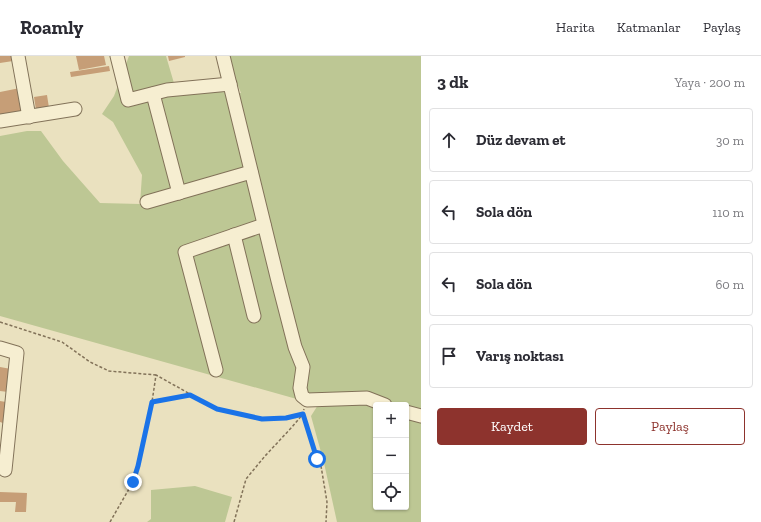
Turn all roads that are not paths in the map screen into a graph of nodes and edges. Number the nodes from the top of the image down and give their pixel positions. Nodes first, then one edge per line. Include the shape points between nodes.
1 (18, 56) edge
2 (117, 56) edge
3 (223, 56) edge
4 (230, 84) junction
5 (153, 94) junction
6 (75, 109) dead end
7 (29, 117) junction
8 (0, 122) edge
9 (251, 172) junction
10 (179, 193) junction
11 (147, 202) dead end
12 (264, 225) junction
13 (234, 235) junction
14 (254, 316) dead end
15 (0, 348) edge
16 (216, 370) dead end
17 (377, 402) edge
18 (409, 413) edge
19 (421, 416) edge
20 (5, 470) dead end

1 - 7 street
2 - 5 street via 128,100
3 - 4 street
4 - 5 street via 167,90
4 - 9 street
5 - 10 street
6 - 7 street
7 - 8 street
9 - 10 street
9 - 12 street
10 - 11 street
12 - 13 street
12 - 17 street via 295,347 303,367 300,388 302,396 307,400 367,398
13 - 14 street
13 - 16 street via 185,252
15 - 20 street via 17,353
18 - 19 street

